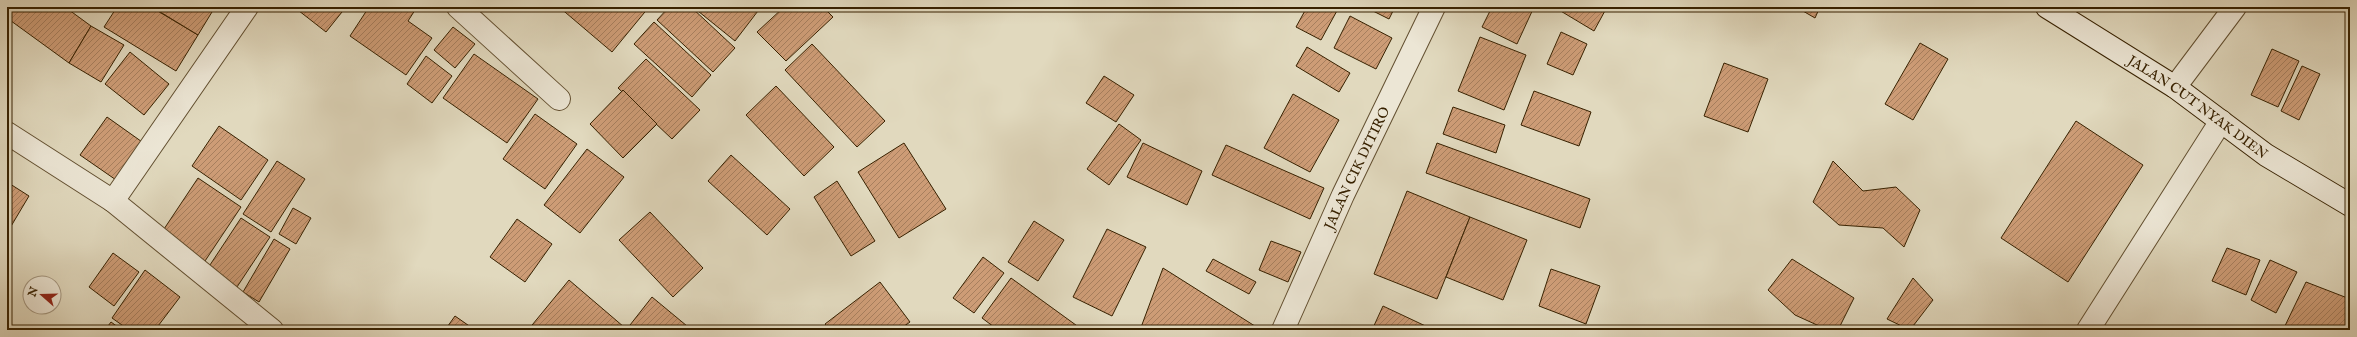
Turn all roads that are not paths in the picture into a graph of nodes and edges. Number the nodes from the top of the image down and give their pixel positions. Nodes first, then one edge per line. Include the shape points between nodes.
1 (247, 7) edge
2 (458, 7) edge
3 (1434, 7) edge
4 (2047, 7) edge
5 (2235, 7) edge
6 (2175, 87) junction
7 (559, 99) dead end
8 (2221, 121) junction
9 (7, 133) edge
10 (113, 201) junction
11 (2350, 205) edge
12 (269, 329) edge
13 (1283, 330) edge
14 (2088, 330) edge

1 - 10 street
2 - 7 street
3 - 13 street, JALAN CIK DITIRO via 1343,195
4 - 6 street, JALAN CUT NYAK DIEN
5 - 6 street
6 - 8 street, JALAN CUT NYAK DIEN
8 - 11 street, JALAN CUT NYAK DIEN via 2260,150
8 - 14 street
9 - 10 street
10 - 12 street

